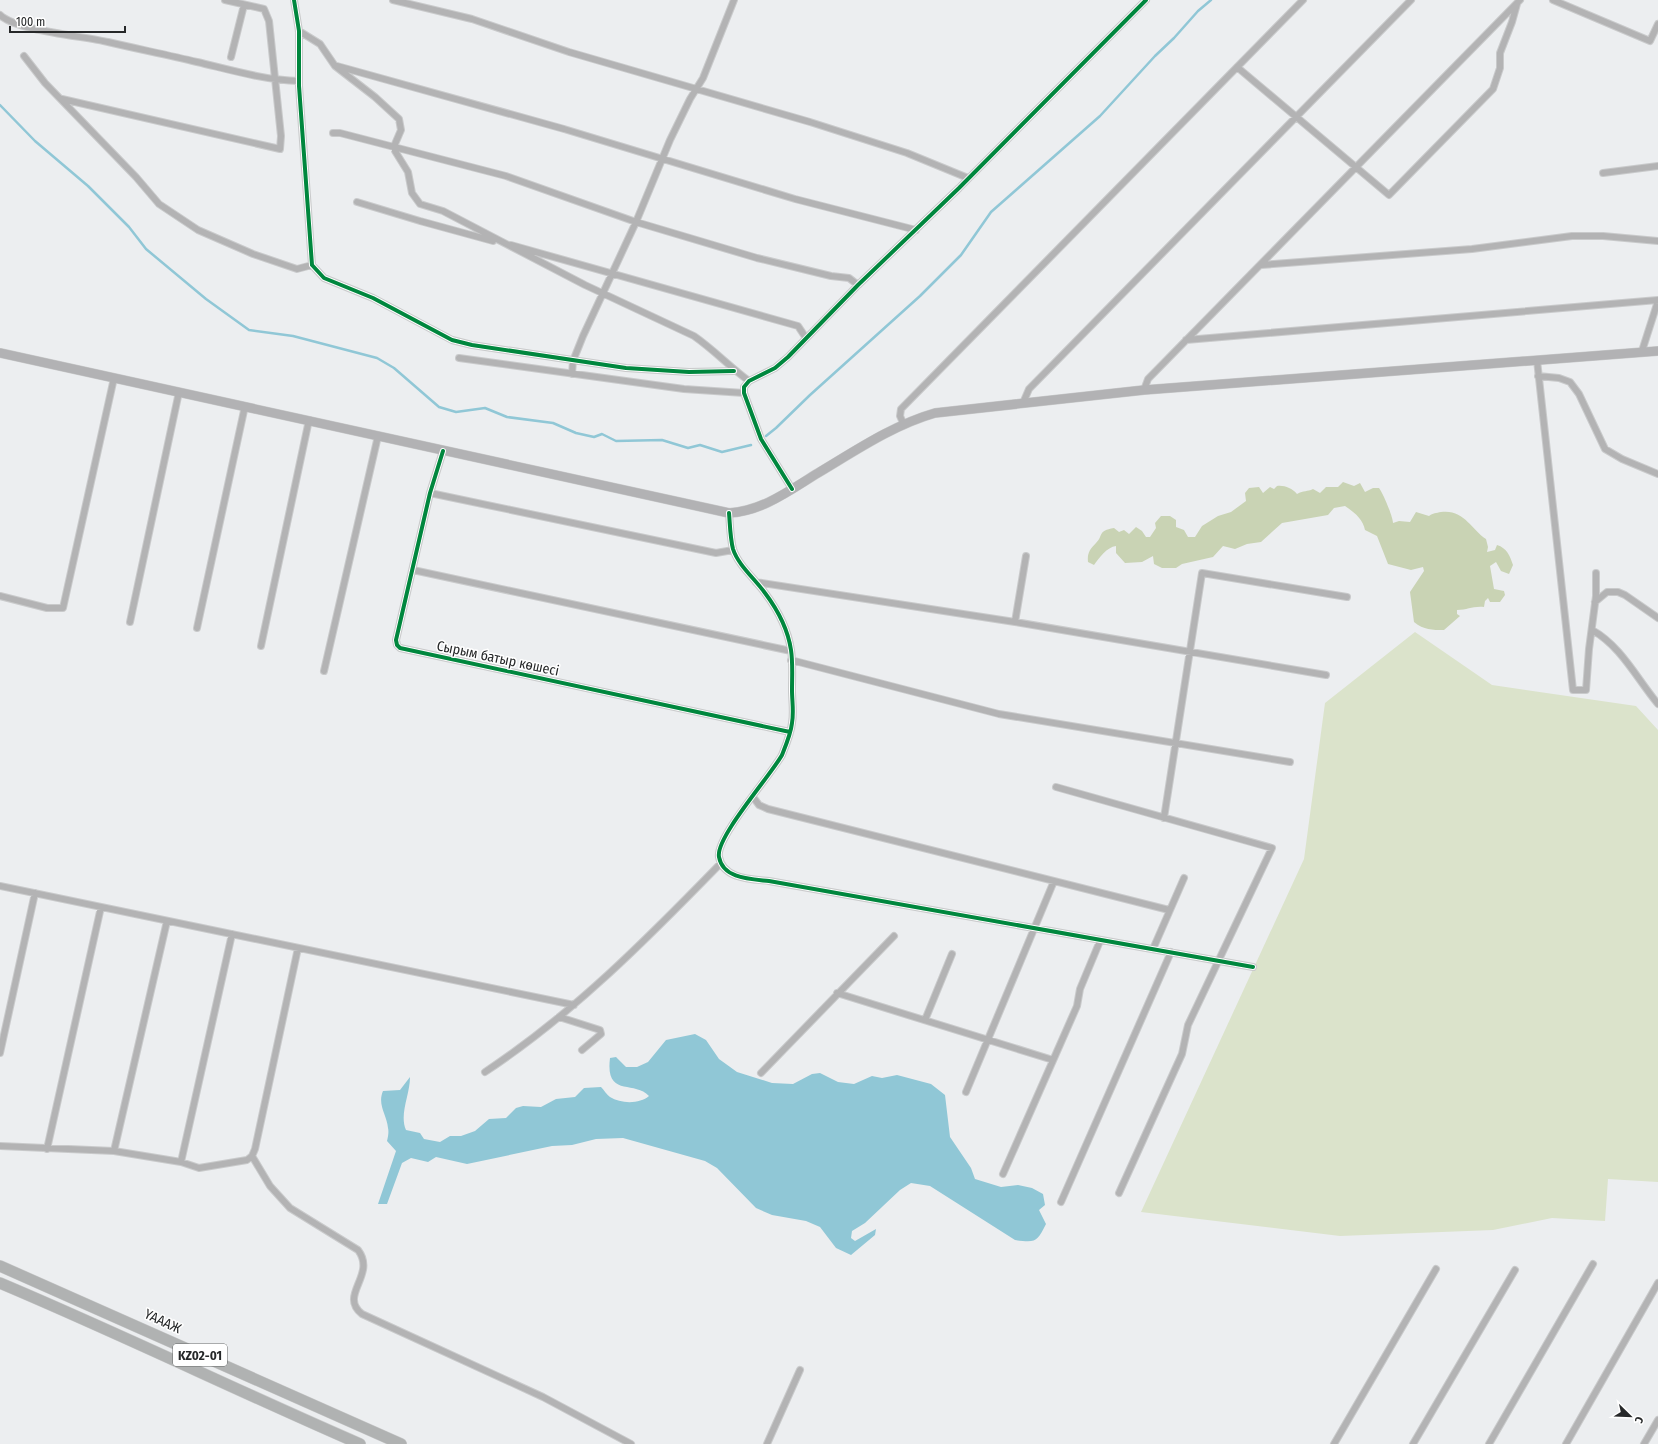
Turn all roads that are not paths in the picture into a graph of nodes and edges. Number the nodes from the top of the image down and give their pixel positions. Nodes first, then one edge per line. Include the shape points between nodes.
1 (225, 0) edge
2 (294, 0) edge
3 (393, 0) edge
4 (734, 0) edge
5 (1146, 0) edge
6 (1303, 0) edge
7 (1411, 0) edge
8 (1553, 0) edge
9 (1518, 1) edge
10 (244, 5) junction
11 (0, 15) edge
12 (1658, 24) edge
13 (299, 31) junction
14 (24, 56) dead end
15 (231, 57) dead end
16 (335, 66) junction
17 (1237, 67) junction
18 (275, 80) junction
19 (299, 81) junction
20 (697, 90) junction
21 (62, 99) junction
22 (1297, 117) junction
23 (333, 133) dead end
24 (395, 148) junction
25 (663, 160) junction
26 (1658, 166) edge
27 (1357, 168) junction
28 (1603, 173) dead end
29 (968, 178) junction
30 (357, 202) dead end
31 (636, 222) junction
32 (916, 230) junction
33 (1658, 241) edge
34 (504, 244) junction
35 (312, 265) junction
36 (1261, 265) junction
37 (613, 274) junction
38 (858, 285) junction
39 (603, 294) junction
40 (1658, 300) edge
41 (806, 338) junction
42 (1186, 340) junction
43 (1642, 351) junction
44 (1658, 351) edge
45 (0, 353) edge
46 (459, 358) dead end
47 (1537, 360) junction
48 (573, 361) junction
49 (734, 371) junction
50 (572, 374) junction
51 (1538, 376) junction
52 (114, 378) junction
53 (750, 381) junction
54 (1144, 390) junction
55 (180, 392) junction
56 (744, 393) junction
57 (1023, 404) junction
58 (245, 406) junction
59 (309, 420) junction
60 (904, 424) junction
61 (378, 436) junction
62 (443, 451) junction
63 (1658, 474) edge
64 (792, 489) junction
65 (430, 492) junction
66 (730, 513) junction
67 (733, 550) junction
68 (1026, 556) dead end
69 (413, 570) junction
70 (1596, 573) dead end
71 (756, 582) junction
72 (0, 596) edge
73 (1347, 597) dead end
74 (1595, 602) junction
75 (1658, 618) edge
76 (130, 622) dead end
77 (1015, 622) junction
78 (197, 628) dead end
79 (1592, 630) junction
80 (260, 646) dead end
81 (791, 651) junction
82 (1190, 651) junction
83 (791, 660) junction
84 (324, 671) dead end
85 (1326, 675) dead end
86 (1658, 704) edge
87 (790, 732) junction
88 (1175, 744) junction
89 (1290, 762) dead end
90 (1056, 787) dead end
91 (753, 797) junction
92 (1164, 818) junction
93 (721, 863) junction
94 (1184, 878) dead end
95 (1054, 881) junction
96 (0, 886) edge
97 (35, 893) junction
98 (101, 907) junction
99 (1169, 910) junction
100 (167, 921) junction
101 (1033, 929) junction
102 (232, 934) junction
103 (894, 936) dead end
104 (1100, 941) junction
105 (298, 948) junction
106 (1153, 949) junction
107 (1171, 952) junction
108 (952, 954) dead end
109 (1218, 961) junction
110 (1253, 967) dead end
111 (838, 993) junction
112 (574, 1005) junction
113 (559, 1017) junction
114 (924, 1020) junction
115 (988, 1040) junction
116 (582, 1050) dead end
117 (0, 1053) edge
118 (1053, 1060) junction
119 (485, 1072) dead end
120 (761, 1073) dead end
121 (966, 1092) dead end
122 (0, 1146) edge
123 (47, 1149) junction
124 (114, 1151) junction
125 (252, 1156) junction
126 (181, 1162) junction
127 (1003, 1174) dead end
128 (1119, 1194) dead end
129 (1061, 1202) dead end
130 (1593, 1264) dead end
131 (0, 1266) edge
132 (1436, 1269) dead end
133 (1515, 1270) dead end
134 (0, 1283) edge
135 (1658, 1283) edge
136 (800, 1370) dead end
137 (1658, 1420) edge
138 (360, 1444) edge
139 (401, 1444) edge
140 (632, 1444) edge
141 (768, 1444) edge
142 (1334, 1444) edge
143 (1413, 1444) edge
144 (1489, 1444) edge
145 (1566, 1444) edge
146 (1644, 1444) edge

1 - 10 street
2 - 13 street
3 - 20 street via 472,19 569,52
4 - 20 street
5 - 29 street
6 - 17 street
7 - 22 street
8 - 12 street via 1650,41
9 - 27 street
9 - 27 street via 1500,53 1500,68 1493,89 1389,195
10 - 15 street
10 - 18 street via 264,9 269,21
11 - 18 street via 9,21 46,31 108,42
13 - 16 street via 320,44
13 - 19 street
14 - 21 street via 45,83
16 - 24 street via 399,119 401,130
16 - 25 street via 450,96
17 - 22 street
17 - 60 street via 901,409 900,416
18 - 19 street
18 - 21 street via 280,149
19 - 35 street
20 - 25 street via 678,123
20 - 29 street via 877,143
21 - 35 street via 159,204 198,230 296,269
22 - 27 street
22 - 57 street via 1029,389
23 - 24 street
24 - 31 street via 506,176
24 - 34 street via 397,157 408,172 412,193 420,204 443,212
25 - 31 street
25 - 32 street via 795,199
26 - 28 street
27 - 36 street
29 - 32 street
30 - 34 street
31 - 37 street
31 - 38 street via 757,258 849,278
32 - 38 street
33 - 36 street via 1572,236 1472,249
34 - 37 street
34 - 39 street
35 - 48 street via 324,278 373,298 452,340
36 - 42 street
37 - 39 street
37 - 41 street via 798,326
38 - 41 street
39 - 48 street
39 - 49 street via 694,336 710,347
40 - 42 street
40 - 43 street
41 - 53 street via 775,368
42 - 54 street via 1148,379
43 - 44 main road
43 - 47 main road
45 - 52 main road
46 - 50 street
47 - 51 street
47 - 54 main road
48 - 49 street via 666,371
48 - 50 street
49 - 53 street
50 - 56 street
51 - 63 street via 1570,382 1579,394 1605,449 1622,460
51 - 79 street via 1573,690 1586,690
52 - 55 main road
52 - 72 street via 63,608 47,608
53 - 56 street via 744,387
54 - 57 main road
55 - 58 main road
55 - 76 street
56 - 64 street via 768,453
57 - 60 main road via 935,413
58 - 59 main road
58 - 78 street
59 - 61 main road
59 - 80 street
60 - 64 main road
61 - 62 main road
61 - 84 street
62 - 65 street, Сырым батыр көшесі
62 - 66 main road
64 - 66 main road via 759,507
65 - 67 street via 716,553
65 - 69 street, Сырым батыр көшесі
66 - 67 street
67 - 71 street
68 - 77 street
69 - 81 street
69 - 87 street, Сырым батыр көшесі via 396,640 400,648
70 - 74 street
71 - 77 street
71 - 81 street via 786,631
73 - 82 street via 1202,572
74 - 75 street via 1607,592 1621,593
74 - 79 street
77 - 82 street
79 - 86 street via 1603,636 1617,651
81 - 83 street
82 - 85 street
82 - 88 street
83 - 87 street via 793,707
83 - 88 street via 999,714
87 - 91 street via 782,754
88 - 89 street
88 - 92 street
90 - 92 street
91 - 93 street via 720,846 718,855
91 - 95 street via 759,805 768,809
92 - 109 street via 1272,848
93 - 101 street via 729,872 741,878
93 - 112 street via 624,961
94 - 99 street
95 - 99 street
95 - 101 street
96 - 97 street
97 - 98 street
97 - 117 street
98 - 100 street
98 - 123 street
99 - 106 street
100 - 102 street
100 - 124 street
101 - 104 street
101 - 115 street
102 - 105 street
102 - 126 street
103 - 111 street
104 - 106 street
104 - 118 street via 1080,989 1077,1006
105 - 112 street
105 - 125 street
106 - 107 street
107 - 109 street
107 - 129 street
108 - 114 street
109 - 110 street
109 - 128 street via 1188,1025 1182,1054
111 - 114 street
111 - 120 street
112 - 113 street
113 - 116 street via 600,1030 601,1034
113 - 119 street
114 - 115 street
115 - 118 street
115 - 121 street
118 - 127 street
122 - 123 street
123 - 124 street
124 - 126 street
125 - 126 street via 247,1160 199,1168
125 - 140 street via 270,1186 290,1208 358,1250 365,1265 353,1300 356,1309 362,1314 538,1395
130 - 144 street
131 - 139 highway, ҮАААЖ / KZ02-01
132 - 142 street
133 - 143 street
134 - 138 highway, KZ02-01 via 81,1317
135 - 145 street
136 - 141 street
137 - 146 street

